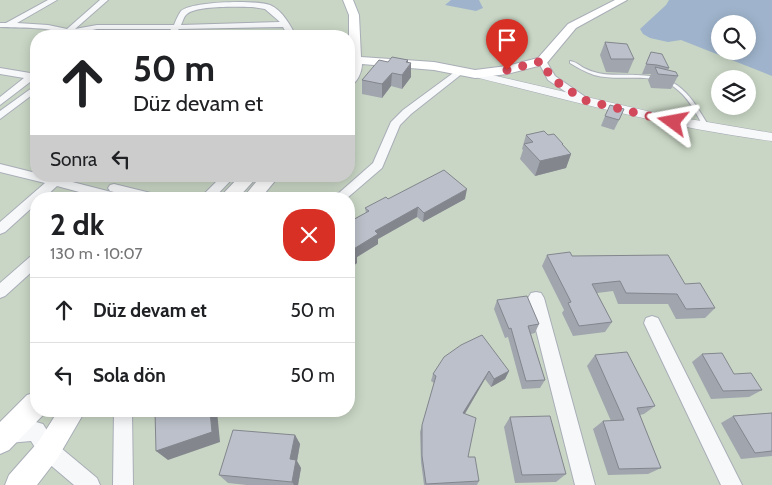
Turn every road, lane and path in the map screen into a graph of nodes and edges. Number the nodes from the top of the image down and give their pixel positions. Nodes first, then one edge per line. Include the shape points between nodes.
1 (53, 0) edge
2 (104, 0) edge
3 (348, 0) edge
4 (622, 0) edge
5 (287, 24) junction
6 (2, 27) edge
7 (177, 27) junction
8 (57, 30) edge
9 (71, 30) edge
10 (85, 30) edge
11 (175, 30) edge
12 (208, 30) edge
13 (243, 30) edge
14 (290, 30) edge
15 (354, 30) edge
16 (355, 54) edge
17 (356, 60) junction
18 (542, 61) junction
19 (572, 62) dead end
20 (355, 70) edge
21 (0, 71) edge
22 (460, 71) junction
23 (30, 74) edge
24 (475, 74) junction
25 (30, 79) edge
26 (30, 93) edge
27 (584, 100) junction
28 (0, 102) edge
29 (0, 116) edge
30 (707, 128) junction
31 (772, 137) edge
32 (0, 161) edge
33 (0, 168) edge
34 (30, 168) edge
35 (30, 174) edge
36 (55, 182) edge
37 (67, 182) edge
38 (74, 182) edge
39 (223, 182) edge
40 (244, 182) edge
41 (266, 182) edge
42 (44, 192) edge
43 (93, 192) edge
44 (124, 192) edge
45 (212, 192) edge
46 (233, 192) edge
47 (257, 192) edge
48 (346, 192) edge
49 (30, 204) edge
50 (0, 229) edge
51 (30, 265) edge
52 (0, 292) edge
53 (536, 298) dead end
54 (652, 323) dead end
55 (30, 410) edge
56 (69, 417) edge
57 (123, 417) edge
58 (4, 437) edge
59 (48, 450) junction
60 (19, 485) edge
61 (90, 485) edge
62 (123, 485) edge
63 (586, 485) edge
64 (732, 485) edge

1 - 6 street
2 - 9 street
3 - 15 main road via 354,15
4 - 18 main road via 572,26
5 - 7 street via 268,7 214,6 185,12
5 - 13 street
5 - 14 street
6 - 8 street via 48,27
7 - 10 street via 97,27
7 - 11 street
7 - 12 street
16 - 17 main road
17 - 20 main road
17 - 22 main road via 400,62
18 - 24 main road
18 - 27 street via 551,78
19 - 30 lane via 593,74 672,83 690,100
21 - 23 street
22 - 24 main road
22 - 48 street via 395,124 378,165
24 - 27 street
25 - 28 street
26 - 29 street
27 - 30 street
30 - 31 street
32 - 34 street
33 - 35 street
36 - 42 street
37 - 43 street
38 - 44 street
39 - 45 street
40 - 46 main road
41 - 47 main road
49 - 50 street
51 - 52 street
53 - 63 street
54 - 64 street
55 - 58 main road
56 - 59 main road
57 - 62 street
58 - 59 street via 36,431
59 - 60 main road
59 - 61 street

